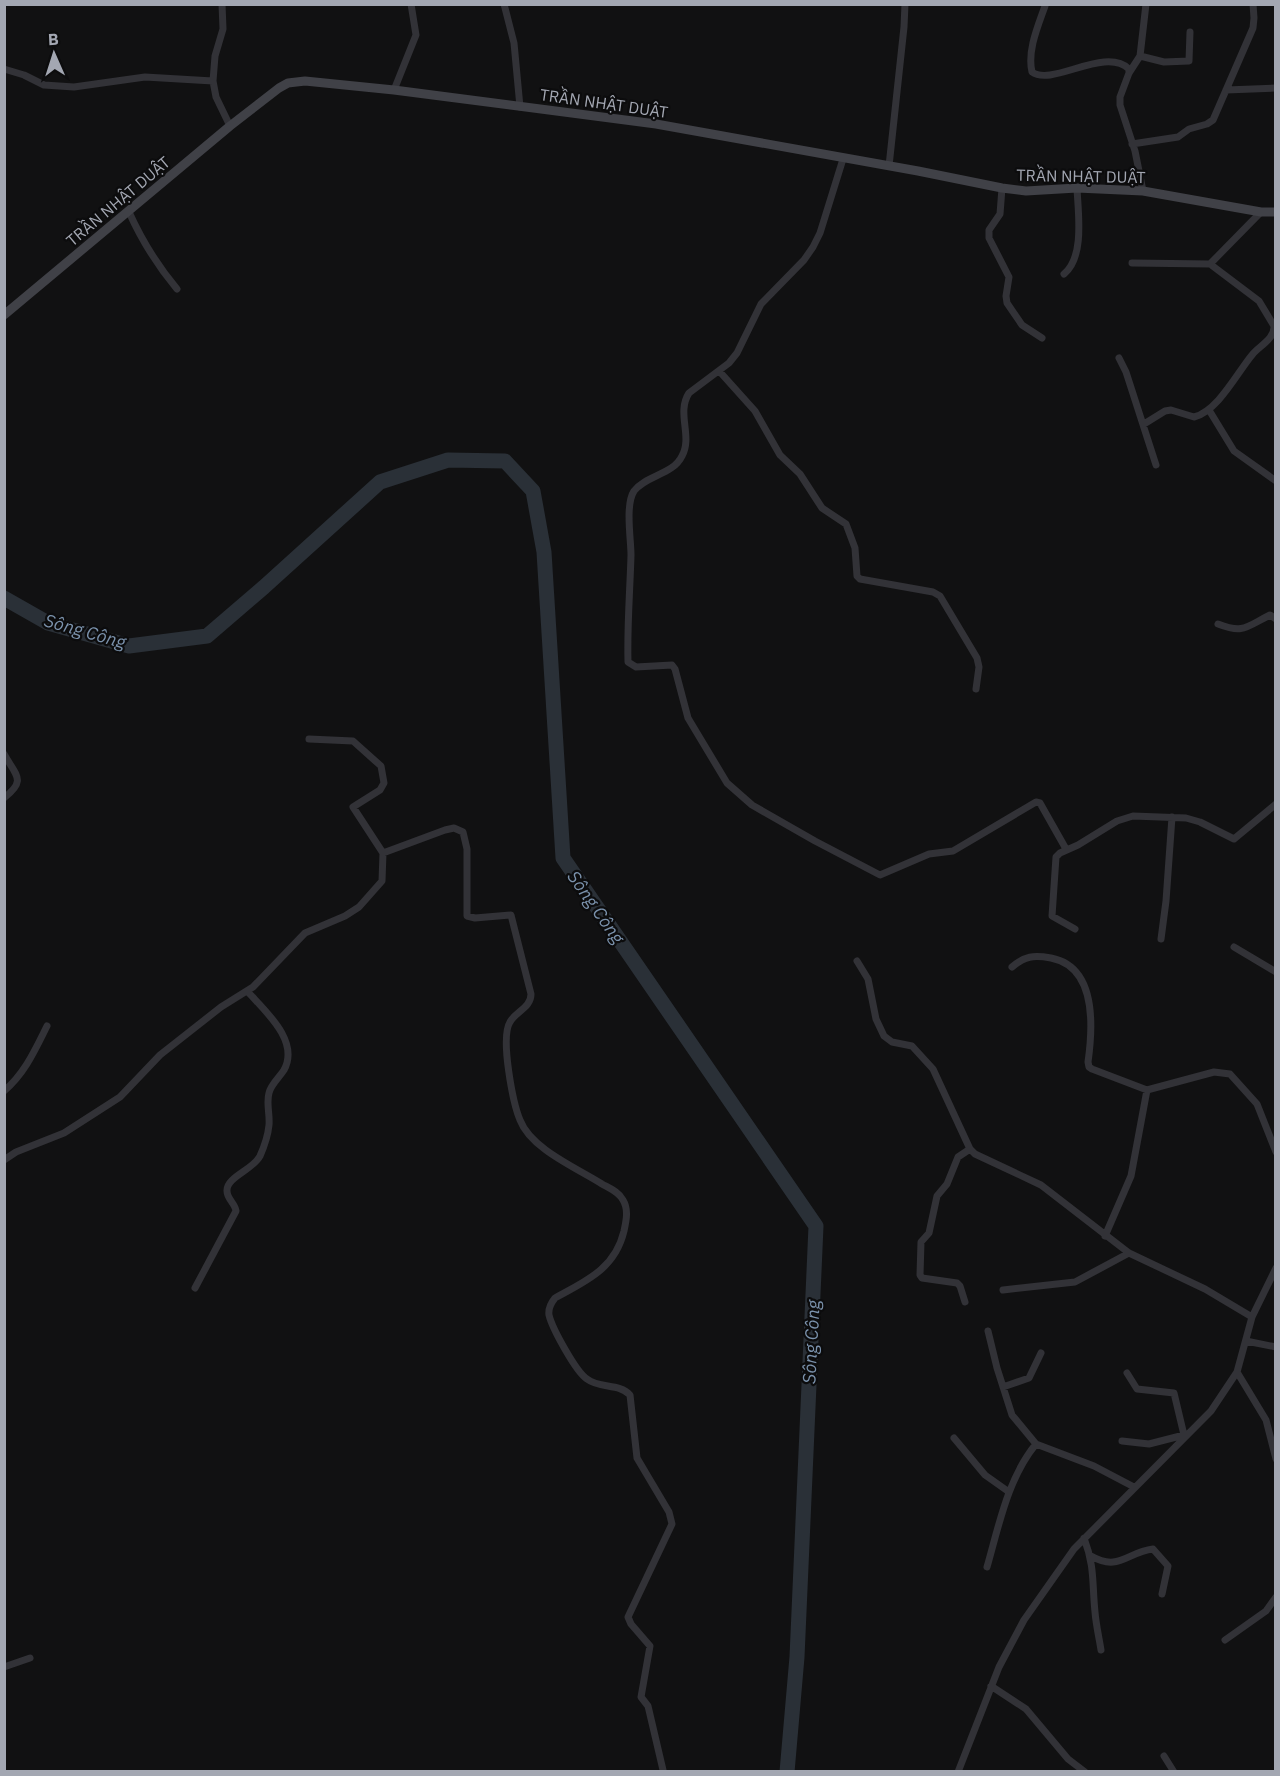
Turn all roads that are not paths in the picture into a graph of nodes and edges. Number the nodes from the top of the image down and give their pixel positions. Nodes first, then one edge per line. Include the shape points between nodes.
1 (222, 4) edge
2 (411, 4) edge
3 (504, 4) edge
4 (905, 4) edge
5 (1146, 4) edge
6 (1253, 4) edge
7 (1045, 6) dead end
8 (1190, 32) dead end
9 (1140, 56) junction
10 (4, 69) edge
11 (1129, 73) junction
12 (213, 81) junction
13 (1275, 88) edge
14 (394, 90) junction
15 (1226, 90) junction
16 (520, 107) junction
17 (230, 126) junction
18 (1132, 144) junction
19 (843, 159) junction
20 (889, 166) junction
21 (1077, 188) junction
22 (1002, 189) junction
23 (1143, 191) junction
24 (129, 212) junction
25 (1261, 212) junction
26 (1275, 212) edge
27 (1132, 263) dead end
28 (1210, 264) junction
29 (1064, 274) dead end
30 (177, 289) dead end
31 (4, 315) edge
32 (1042, 338) dead end
33 (1119, 358) dead end
34 (720, 372) junction
35 (1209, 410) junction
36 (1144, 424) junction
37 (1156, 465) dead end
38 (1275, 481) edge
39 (1275, 619) edge
40 (1218, 624) dead end
41 (976, 689) dead end
42 (309, 739) dead end
43 (4, 754) edge
44 (4, 798) edge
45 (1275, 804) edge
46 (1172, 817) junction
47 (1066, 849) junction
48 (383, 853) junction
49 (1075, 929) dead end
50 (1161, 939) dead end
51 (1234, 947) dead end
52 (857, 961) dead end
53 (1012, 967) dead end
54 (1275, 972) edge
55 (248, 992) junction
56 (47, 1026) dead end
57 (1147, 1090) junction
58 (4, 1091) edge
59 (970, 1149) junction
60 (1275, 1152) edge
61 (4, 1160) edge
62 (1105, 1236) junction
63 (1129, 1253) junction
64 (1275, 1268) edge
65 (195, 1288) dead end
66 (1003, 1290) dead end
67 (965, 1302) dead end
68 (1252, 1317) junction
69 (988, 1331) dead end
70 (1246, 1341) junction
71 (1275, 1347) edge
72 (1041, 1353) dead end
73 (1237, 1372) junction
74 (1127, 1373) dead end
75 (1003, 1387) junction
76 (1187, 1434) junction
77 (954, 1438) dead end
78 (1122, 1441) dead end
79 (1035, 1444) junction
80 (1275, 1459) edge
81 (1134, 1487) junction
82 (1009, 1492) junction
83 (1084, 1538) junction
84 (1091, 1556) junction
85 (987, 1567) dead end
86 (1162, 1594) dead end
87 (1275, 1597) edge
88 (1225, 1640) dead end
89 (1101, 1650) dead end
90 (30, 1658) dead end
91 (4, 1667) edge
92 (991, 1686) junction
93 (1164, 1756) dead end
94 (663, 1770) edge
95 (958, 1772) edge
96 (1085, 1772) edge
97 (1174, 1772) edge

1 - 12 street via 223,29
2 - 14 street via 416,35
3 - 16 street via 514,42
4 - 20 street
5 - 9 street
6 - 15 street via 1253,28
7 - 11 street via 1031,62 1035,75 1107,62 1124,64
8 - 9 street via 1189,61 1164,62
9 - 11 street
10 - 12 street via 44,85 74,87 145,77
11 - 18 street via 1120,105
12 - 17 street
13 - 15 street
14 - 16 main road, TRẦN NHẬT DUẬT
14 - 17 main road, TRẦN NHẬT DUẬT via 304,81 288,83
15 - 18 street via 1211,123 1193,127 1173,139
16 - 19 main road, TRẦN NHẬT DUẬT via 656,124
17 - 24 main road, TRẦN NHẬT DUẬT
18 - 23 street
19 - 20 main road, TRẦN NHẬT DUẬT
19 - 34 street via 813,247 761,304 737,353
20 - 22 main road, TRẦN NHẬT DUẬT
21 - 22 main road, TRẦN NHẬT DUẬT
21 - 23 main road, TRẦN NHẬT DUẬT
21 - 29 street via 1078,240 1071,269
22 - 32 street via 1000,214 989,230 989,238 1009,277 1007,303 1022,325
23 - 25 main road, TRẦN NHẬT DUẬT
24 - 30 street via 142,241
24 - 31 main road, TRẦN NHẬT DUẬT
25 - 26 main road, TRẦN NHẬT DUẬT
25 - 28 street
27 - 28 street
28 - 35 street via 1258,301 1275,331
33 - 36 street
34 - 41 street via 755,411 780,455 800,474 822,508 846,524 855,548 856,576 933,592 944,601 977,658
34 - 47 street via 684,400 683,455 639,486 631,498 627,662 636,667 672,665 688,718 727,783 748,802 880,875 929,854 952,851 1036,802
35 - 36 street via 1194,417 1166,411
35 - 38 street via 1234,451
36 - 37 street
39 - 40 street via 1270,615 1235,631
42 - 48 street via 356,742 381,766 384,783 380,790 353,807
43 - 44 street via 18,783
45 - 46 street via 1234,839 1200,822
46 - 47 street via 1125,818
46 - 50 street
47 - 49 street via 1055,862 1051,912 1054,919
48 - 55 street via 382,881 359,907 305,933
48 - 94 street via 445,830 463,832 467,849 467,916 511,915 531,994 529,1004 507,1029 507,1058 521,1122 552,1154 619,1195 627,1209 621,1241 605,1267 555,1298 549,1308 552,1322 581,1375 597,1385 622,1389 630,1395 637,1458 672,1524 628,1617 650,1646 641,1697 648,1706
51 - 54 street
52 - 59 street via 868,979 876,1019 884,1036 912,1046 933,1069
53 - 57 street via 1023,958 1044,957 1067,964 1076,972 1090,1010 1089,1067
55 - 61 street via 221,1007 160,1055 120,1097 64,1133
55 - 65 street via 282,1034 287,1058 269,1092 269,1125 260,1155 227,1185 236,1211
56 - 58 street via 26,1068
57 - 60 street via 1214,1072 1230,1074 1257,1104
57 - 62 street via 1131,1176
59 - 62 street via 1041,1185
59 - 67 street via 958,1157 947,1184 937,1196 929,1233 921,1242 922,1278 957,1283
62 - 63 street
63 - 66 street via 1075,1282
63 - 68 street via 1205,1289
64 - 68 street
68 - 70 street
69 - 75 street
70 - 71 street
70 - 73 street
72 - 75 street via 1029,1378
73 - 76 street via 1211,1411
73 - 80 street via 1266,1420
74 - 76 street via 1137,1389 1174,1393
75 - 79 street via 1012,1415
76 - 78 street via 1149,1444
76 - 81 street
77 - 82 street via 985,1475
79 - 81 street via 1094,1466
79 - 82 street
81 - 83 street
82 - 85 street
83 - 84 street
83 - 92 street via 1024,1620
84 - 86 street via 1116,1563 1153,1550 1168,1566
84 - 89 street
87 - 88 street via 1266,1611
90 - 91 street
92 - 95 street
92 - 96 street via 1026,1709 1068,1759
93 - 97 street

